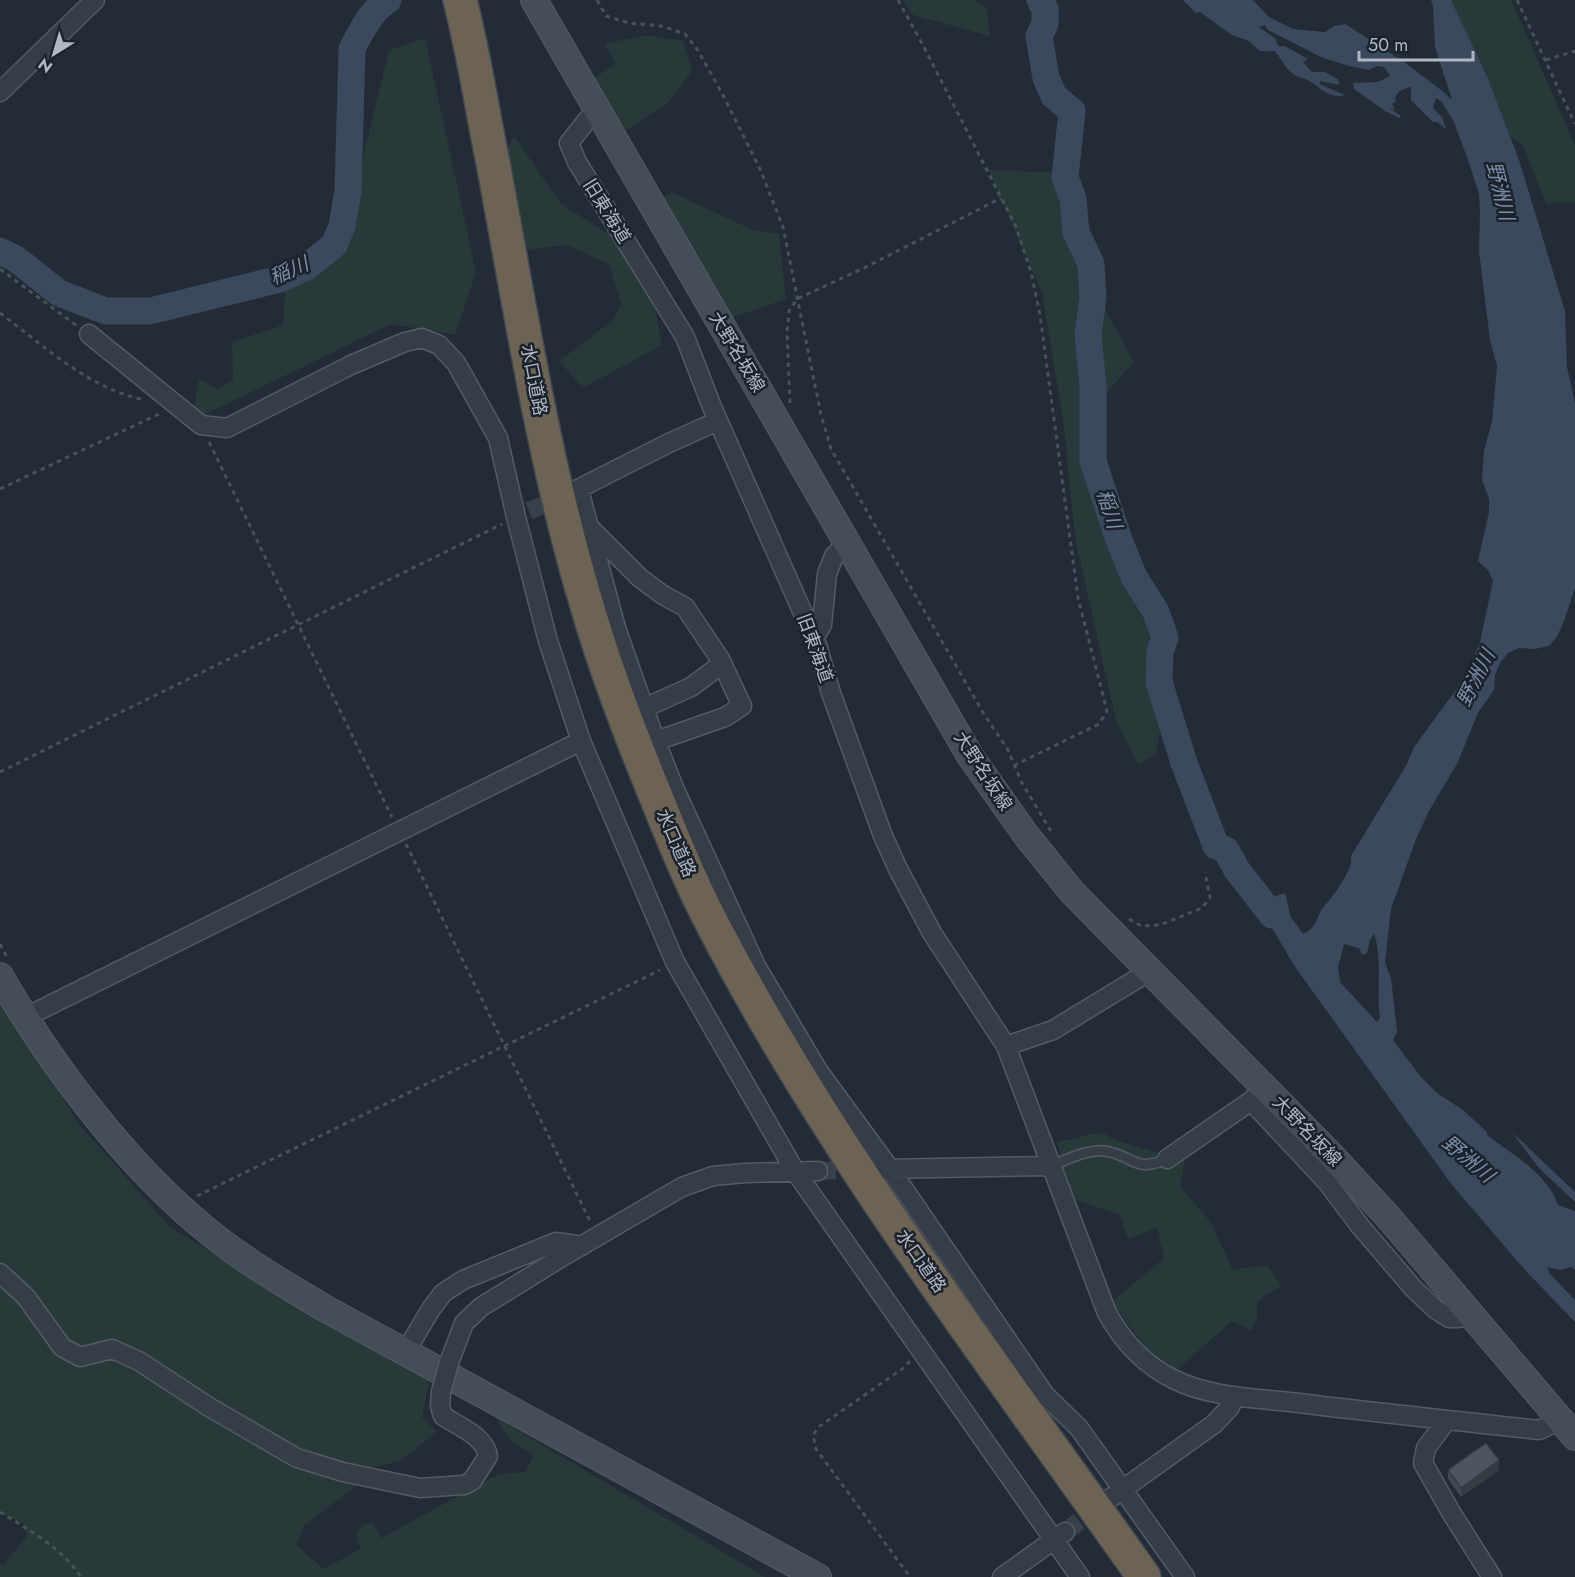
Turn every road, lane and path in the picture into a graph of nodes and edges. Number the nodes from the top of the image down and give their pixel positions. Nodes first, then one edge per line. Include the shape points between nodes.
1 (95, 0) edge
2 (534, 0) edge
3 (597, 0) edge
4 (898, 0) edge
5 (1517, 0) edge
6 (462, 4) edge
7 (1575, 51) edge
8 (1546, 60) junction
9 (0, 92) edge
10 (596, 109) junction
11 (1575, 124) edge
12 (1001, 198) junction
13 (0, 269) edge
14 (797, 299) junction
15 (0, 314) edge
16 (89, 334) joint
17 (790, 403) dead end
18 (179, 407) junction
19 (718, 421) junction
20 (201, 425) junction
21 (0, 489) edge
22 (523, 514) junction
23 (589, 527) junction
24 (847, 543) junction
25 (298, 624) junction
26 (814, 638) junction
27 (722, 664) junction
28 (644, 708) junction
29 (581, 741) junction
30 (656, 741) junction
31 (1015, 765) junction
32 (0, 772) edge
33 (399, 831) junction
34 (1058, 841) dead end
35 (1205, 872) dead end
36 (1126, 918) dead end
37 (675, 962) junction
38 (1150, 970) junction
39 (0, 976) edge
40 (26, 1017) junction
41 (506, 1045) junction
42 (1006, 1046) junction
43 (1258, 1095) junction
44 (1167, 1159) joint
45 (1051, 1166) junction
46 (882, 1169) junction
47 (795, 1171) junction
48 (818, 1171) tunnel mouth
49 (191, 1199) dead end
50 (590, 1242) junction
51 (0, 1273) edge
52 (919, 1348) junction
53 (406, 1351) junction
54 (1235, 1396) junction
55 (1447, 1420) junction
56 (1568, 1429) edge
57 (1123, 1490) junction
58 (1102, 1504) tunnel mouth
59 (0, 1512) edge
60 (1060, 1535) junction
61 (81, 1577) edge
62 (818, 1577) edge
63 (910, 1577) edge
64 (1002, 1577) edge
65 (1080, 1577) edge
66 (1119, 1577) edge
67 (1144, 1577) edge
68 (1185, 1577) edge
69 (1492, 1577) edge

1 - 9 street
2 - 10 main road, 大野名坂線
3 - 14 path via 606,16 685,34 697,49 760,169 783,227
4 - 12 path
5 - 8 path
6 - 66 highway, 水口道路 via 460,110 506,352 549,542 587,674 634,798 706,957 790,1106
6 - 67 highway, 水口道路 via 561,509 614,691 670,832 712,923 760,1012 832,1131
7 - 8 path
8 - 11 path
10 - 19 street, 旧東海道 via 569,143 685,337
10 - 24 main road, 大野名坂線
12 - 14 path
12 - 31 path via 1016,227 1031,272 1040,315 1078,598 1107,711 1099,724
13 - 16 path
14 - 17 path via 789,311 787,332
14 - 31 path via 820,415 831,449
15 - 18 path via 106,388 128,397
16 - 18 street
18 - 20 street
18 - 21 path via 152,415
19 - 23 street via 574,492
19 - 26 street, 旧東海道
20 - 22 street via 227,428 351,365 422,338 439,345 456,363 498,438
20 - 25 path
22 - 25 path
22 - 29 street via 548,641
23 - 27 street via 640,578 685,607
23 - 28 street via 616,628
24 - 26 street via 834,556 827,574 822,625
24 - 38 main road, 大野名坂線 via 970,756 1026,835 1072,892
25 - 32 path
25 - 33 path
26 - 42 street, 旧東海道 via 869,800 898,869 932,933
27 - 28 street via 691,687
27 - 30 street via 742,706 725,717
28 - 30 street
29 - 33 street
29 - 37 street
30 - 46 street via 756,966
31 - 34 path
33 - 40 street
33 - 41 path
35 - 36 path via 1210,898 1202,908 1160,926 1141,926
37 - 41 path
37 - 47 street
38 - 42 street via 1053,1030
38 - 43 main road, 大野名坂線
39 - 40 main road
40 - 53 main road via 103,1125 156,1184 204,1229 268,1274
41 - 49 path
41 - 50 path
42 - 45 street, 旧東海道
43 - 44 street
43 - 56 main road, 大野名坂線 via 1389,1218
44 - 45 lane via 1151,1166 1108,1151 1082,1153
45 - 46 street
45 - 54 street, 旧東海道 via 1107,1313 1118,1332 1136,1354 1175,1380
46 - 57 street via 1045,1395 1079,1428
47 - 48 street
47 - 50 street via 713,1176 682,1187
47 - 52 street
50 - 51 street, bridge via 481,1307 464,1323 449,1363 440,1406 443,1416 481,1441 488,1456 472,1481 464,1485 420,1488 297,1458 139,1361 112,1349 80,1356 62,1347 26,1297
50 - 53 street via 556,1242 464,1280 443,1293
52 - 60 street
52 - 63 path via 905,1367 820,1426 813,1435 816,1449
53 - 62 main road
54 - 55 street, 旧東海道
54 - 57 street via 1214,1424
55 - 56 street, 旧東海道 via 1539,1430
55 - 69 street via 1425,1448 1423,1463
57 - 58 street
57 - 68 street
59 - 61 path via 64,1556
60 - 64 street
60 - 65 street

